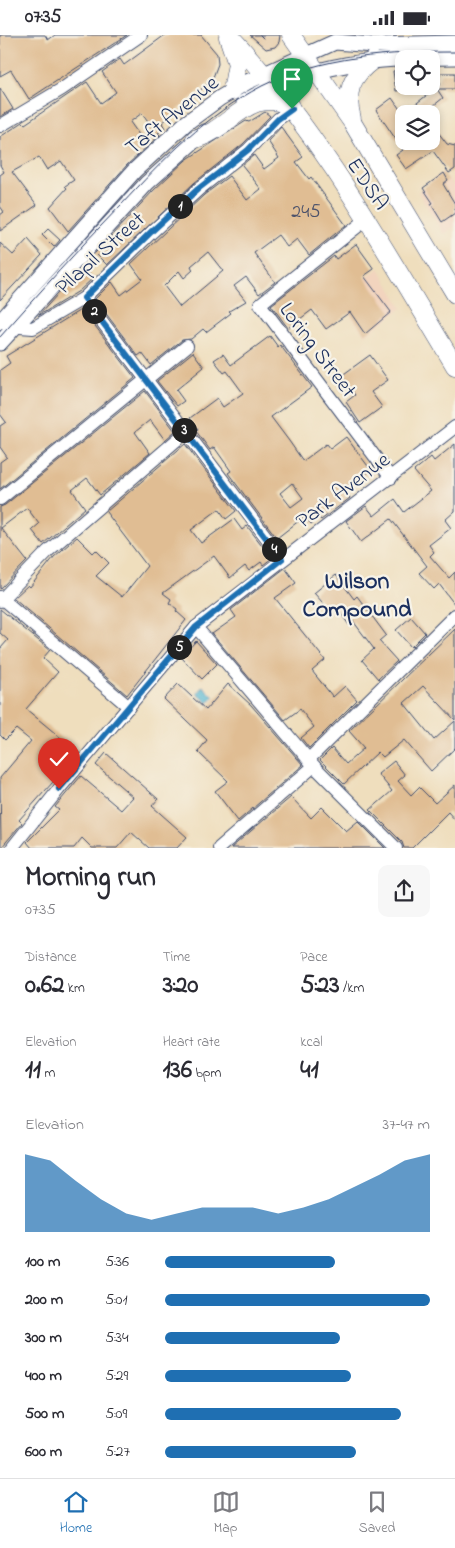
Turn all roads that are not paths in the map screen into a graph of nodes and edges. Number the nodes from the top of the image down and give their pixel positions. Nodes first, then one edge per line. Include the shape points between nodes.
1 (141, 35) edge
2 (228, 35) edge
3 (290, 35) edge
4 (455, 43) edge
5 (306, 55) junction
6 (455, 57) edge
7 (373, 60) junction
8 (318, 71) junction
9 (270, 80) junction
10 (232, 91) junction
11 (291, 107) junction
12 (352, 122) junction
13 (0, 127) edge
14 (195, 139) junction
15 (367, 219) junction
16 (455, 294) edge
17 (84, 298) junction
18 (5, 319) edge
19 (0, 343) edge
20 (187, 346) dead end
21 (455, 366) edge
22 (146, 379) junction
23 (455, 427) edge
24 (186, 432) junction
25 (391, 478) junction
26 (0, 499) edge
27 (282, 559) junction
28 (1, 599) edge
29 (455, 615) edge
30 (196, 627) junction
31 (129, 707) junction
32 (311, 762) junction
33 (12, 848) edge
34 (219, 848) edge
35 (396, 848) edge

1 - 13 street
2 - 9 highway, EDSA
2 - 10 highway via 236,64
3 - 5 highway, EDSA
4 - 5 main road, Taft Avenue via 374,45 341,42
5 - 8 highway, EDSA
5 - 9 main road, Taft Avenue
6 - 7 main road, Taft Avenue
7 - 8 main road, Taft Avenue
7 - 12 highway via 354,78 350,89 348,102
8 - 9 main road, Taft Avenue
8 - 12 highway, EDSA
9 - 10 main road, Taft Avenue
9 - 11 highway, EDSA
9 - 14 main road, Taft Avenue
10 - 18 main road, Taft Avenue via 186,123 134,171
11 - 14 highway via 278,100 259,102 235,114 204,137
11 - 15 highway, EDSA
11 - 17 street, Pilapil Street via 248,150 152,231
12 - 16 highway, EDSA
14 - 18 main road, Taft Avenue
15 - 21 highway, EDSA
15 - 25 street, Loring Street via 260,304
17 - 18 street, Pilapil Street via 33,328
17 - 22 street
18 - 19 main road, Taft Avenue
20 - 22 street
22 - 24 street
22 - 26 street
23 - 25 street, Park Avenue
24 - 27 street
24 - 28 street via 48,551
25 - 27 street, Park Avenue
27 - 30 street, Park Avenue
28 - 31 street
29 - 32 street
30 - 31 street, Park Avenue
30 - 32 street
31 - 33 street, Park Avenue
32 - 34 street
32 - 35 street

